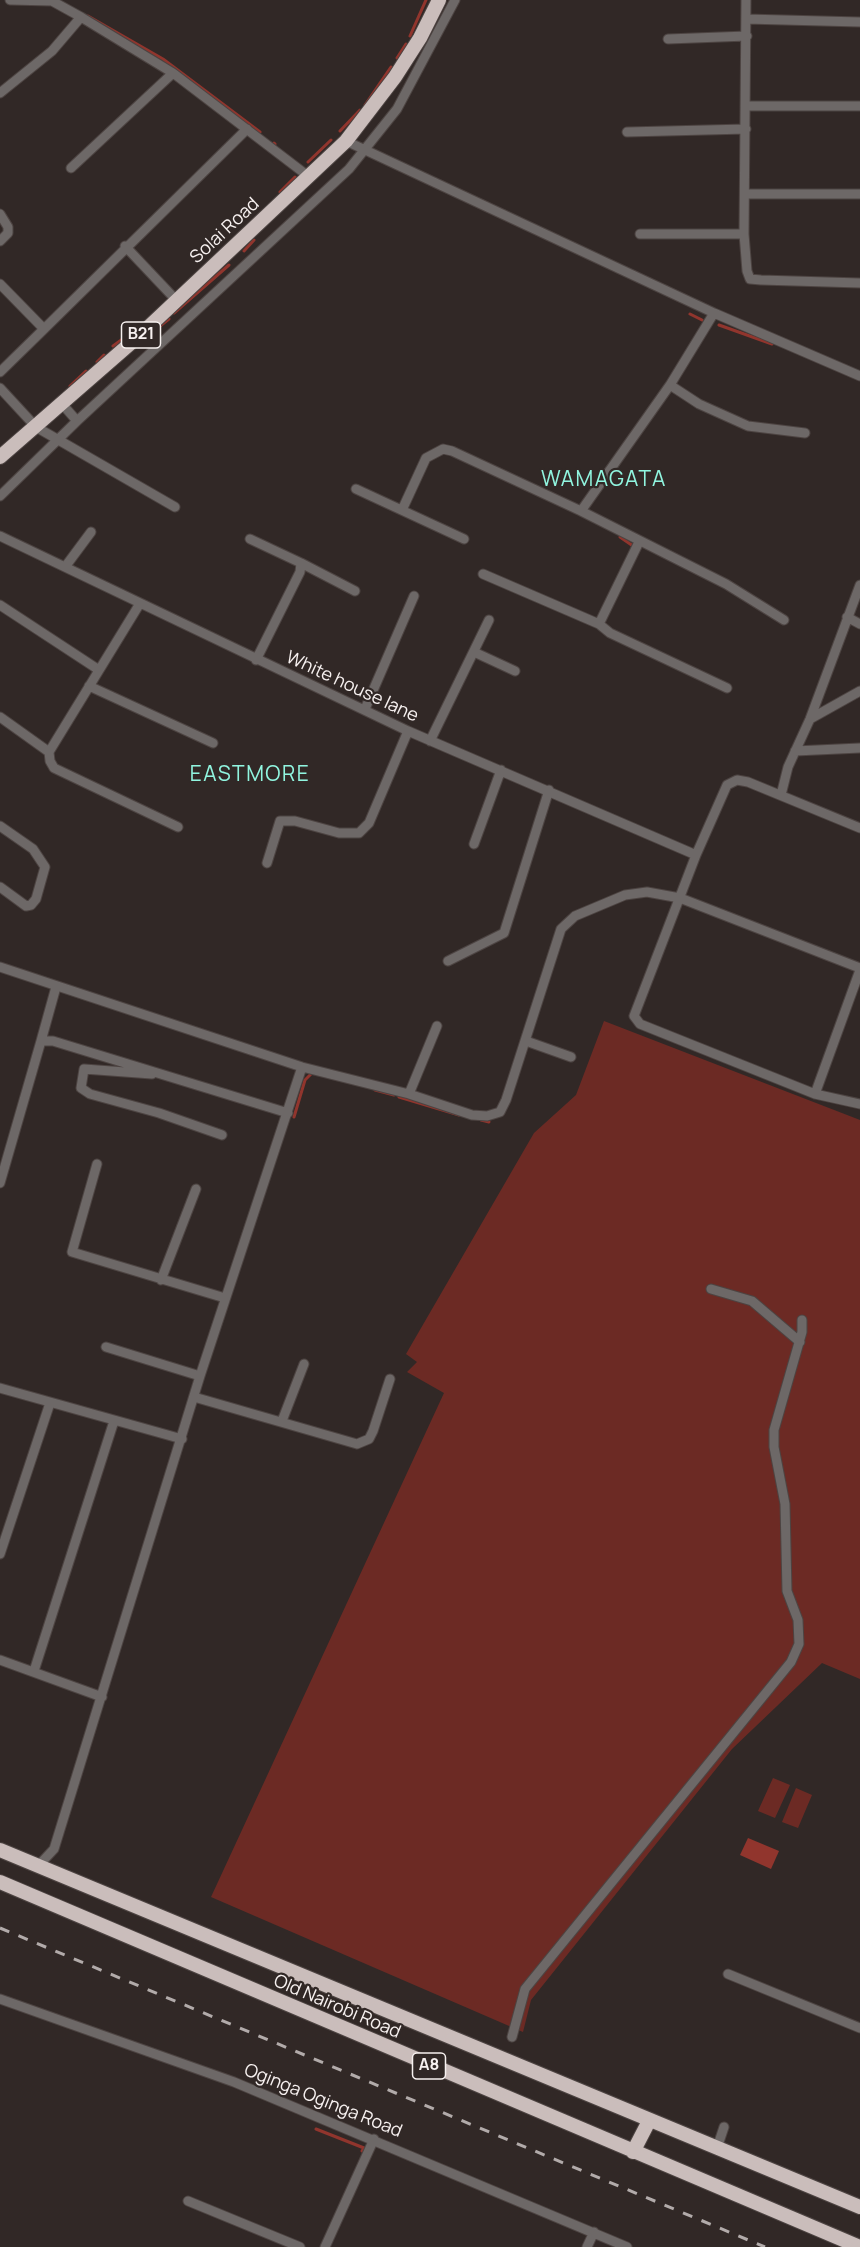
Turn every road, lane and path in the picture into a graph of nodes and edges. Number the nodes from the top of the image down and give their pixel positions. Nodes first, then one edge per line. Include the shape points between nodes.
1 (10, 0) edge
2 (439, 0) edge
3 (455, 0) edge
4 (746, 0) edge
5 (52, 1) edge
6 (81, 17) junction
7 (746, 19) junction
8 (860, 22) edge
9 (747, 36) junction
10 (668, 39) dead end
11 (173, 73) junction
12 (0, 93) edge
13 (745, 106) junction
14 (860, 106) edge
15 (247, 129) junction
16 (746, 129) junction
17 (627, 132) dead end
18 (346, 141) junction
19 (363, 149) junction
20 (70, 168) dead end
21 (308, 176) junction
22 (745, 194) junction
23 (860, 194) edge
24 (0, 214) edge
25 (640, 234) dead end
26 (744, 234) junction
27 (0, 241) edge
28 (125, 246) junction
29 (860, 283) edge
30 (0, 284) edge
31 (177, 301) junction
32 (714, 313) junction
33 (44, 329) junction
34 (0, 372) edge
35 (860, 376) edge
36 (670, 385) junction
37 (0, 388) edge
38 (63, 405) junction
39 (77, 421) junction
40 (36, 427) junction
41 (805, 433) dead end
42 (57, 440) junction
43 (0, 457) edge
44 (356, 489) dead end
45 (0, 496) edge
46 (175, 507) dead end
47 (402, 510) junction
48 (582, 511) junction
49 (91, 532) dead end
50 (0, 536) edge
51 (250, 539) dead end
52 (464, 539) dead end
53 (639, 542) junction
54 (301, 563) junction
55 (65, 567) junction
56 (483, 574) dead end
57 (860, 585) edge
58 (355, 591) dead end
59 (414, 596) dead end
60 (0, 605) edge
61 (139, 605) junction
62 (847, 618) junction
63 (489, 620) dead end
64 (784, 620) dead end
65 (599, 624) junction
66 (860, 624) edge
67 (474, 651) junction
68 (256, 660) junction
69 (99, 670) junction
70 (515, 671) dead end
71 (89, 686) junction
72 (727, 688) dead end
73 (860, 691) edge
74 (365, 709) junction
75 (0, 717) edge
76 (810, 719) junction
77 (408, 731) junction
78 (430, 741) junction
79 (213, 743) dead end
80 (860, 748) edge
81 (795, 751) junction
82 (49, 752) junction
83 (501, 770) junction
84 (549, 790) junction
85 (781, 795) junction
86 (0, 826) edge
87 (178, 827) dead end
88 (860, 828) edge
89 (474, 844) dead end
90 (696, 855) junction
91 (267, 863) dead end
92 (0, 887) edge
93 (680, 898) junction
94 (448, 961) dead end
95 (0, 967) edge
96 (860, 969) edge
97 (56, 987) junction
98 (437, 1026) dead end
99 (41, 1041) junction
100 (526, 1041) junction
101 (571, 1056) dead end
102 (302, 1066) junction
103 (169, 1076) junction
104 (409, 1094) junction
105 (815, 1094) junction
106 (860, 1104) edge
107 (288, 1113) junction
108 (222, 1135) dead end
109 (97, 1164) dead end
110 (0, 1183) edge
111 (196, 1189) dead end
112 (161, 1280) junction
113 (711, 1289) dead end
114 (225, 1298) junction
115 (802, 1320) dead end
116 (800, 1342) junction
117 (106, 1347) dead end
118 (304, 1364) dead end
119 (200, 1376) junction
120 (390, 1379) dead end
121 (0, 1388) edge
122 (194, 1396) junction
123 (50, 1403) junction
124 (114, 1421) junction
125 (282, 1421) junction
126 (182, 1439) junction
127 (0, 1554) edge
128 (0, 1660) edge
129 (34, 1671) junction
130 (102, 1697) junction
131 (0, 1850) edge
132 (39, 1865) junction
133 (0, 1882) edge
134 (728, 1974) dead end
135 (0, 1999) edge
136 (860, 2028) edge
137 (512, 2037) dead end
138 (649, 2121) junction
139 (724, 2127) dead end
140 (374, 2139) junction
141 (717, 2148) junction
142 (633, 2152) junction
143 (188, 2201) dead end
144 (860, 2207) edge
145 (594, 2232) junction
146 (300, 2247) edge
147 (325, 2247) edge
148 (587, 2247) edge
149 (627, 2247) edge
150 (860, 2247) edge

1 - 5 street
2 - 18 highway, Solai Road / B21 via 395,77
3 - 19 street via 397,109
4 - 7 street
5 - 6 street
6 - 11 street
6 - 12 street via 52,51
7 - 8 street
7 - 9 street
9 - 10 street
9 - 13 street
11 - 15 street
11 - 20 street
13 - 14 street
13 - 16 street
15 - 21 street
15 - 28 street
16 - 17 street
16 - 22 street
18 - 19 street
18 - 21 highway, Solai Road / B21
19 - 32 street
19 - 39 street via 349,169
21 - 31 highway, Solai Road / B21
22 - 23 street
22 - 26 street
24 - 27 street via 9,233
25 - 26 street
26 - 29 street via 750,279
28 - 31 street
28 - 33 street
30 - 33 street
31 - 38 highway, Solai Road / B21
32 - 35 street
32 - 36 street
33 - 34 street
36 - 41 street via 699,404 748,426
36 - 48 street
37 - 40 street
38 - 39 street
38 - 40 highway, Solai Road / B21
39 - 42 street
40 - 42 street
40 - 43 highway, Solai Road / B21
42 - 45 street
42 - 46 street
44 - 47 street
47 - 48 street via 426,458 443,448
47 - 52 street
48 - 53 street
49 - 55 street
50 - 55 street, White house lane
51 - 54 street
53 - 64 street via 726,584
53 - 65 street
54 - 58 street
54 - 68 street
55 - 61 street, White house lane
56 - 65 street
57 - 62 street
59 - 74 street
60 - 69 street
61 - 68 street, White house lane
61 - 69 street
62 - 66 street
62 - 76 street
63 - 67 street
65 - 72 street via 610,633
67 - 70 street
67 - 78 street
68 - 74 street, White house lane
69 - 71 street
71 - 79 street
71 - 82 street
73 - 76 street
74 - 77 street, White house lane
75 - 82 street
76 - 81 street
77 - 78 street, White house lane
77 - 91 street via 369,823 359,833 339,833 280,821
78 - 83 street, White house lane
80 - 81 street
81 - 85 street
82 - 87 street via 54,768
83 - 84 street, White house lane
83 - 89 street
84 - 90 street, White house lane
84 - 94 street via 504,933
85 - 88 street
85 - 90 street via 748,782 737,780 727,785
86 - 92 street via 33,849 45,867 31,905 26,906
90 - 93 street
93 - 96 street
93 - 100 street via 635,892 568,920 561,928
93 - 105 street via 634,1016 640,1024
95 - 97 street
96 - 105 street
97 - 99 street
97 - 102 street
98 - 104 street
99 - 103 street via 53,1041
99 - 110 street
100 - 101 street
100 - 104 street via 500,1112 472,1115
102 - 104 street
102 - 107 street
103 - 107 street
103 - 108 street via 84,1070 81,1088
105 - 106 street
107 - 114 street
109 - 112 street via 72,1251
111 - 112 street
112 - 114 street
113 - 116 street via 752,1300
114 - 119 street
115 - 116 street
116 - 137 street via 774,1430 785,1504 787,1591 798,1620 799,1644 791,1662 525,1989
117 - 119 street
118 - 125 street
119 - 122 street
120 - 125 street via 374,1431 363,1443 347,1442
121 - 123 street
122 - 125 street
122 - 126 street
123 - 124 street
123 - 127 street
124 - 126 street
124 - 129 street
126 - 130 street
128 - 129 street
129 - 130 street
130 - 132 street via 54,1849
131 - 132 highway, Old Nairobi Road / A8
132 - 138 highway, Old Nairobi Road / A8
133 - 142 highway, Old Nairobi Road / A8
134 - 136 street
135 - 140 street, Oginga Oginga Road via 234,2082
138 - 141 highway, Old Nairobi Road / A8
138 - 142 highway
139 - 141 street
140 - 145 street, Oginga Oginga Road
140 - 147 street
141 - 144 highway, Old Nairobi Road / A8
142 - 150 highway, Old Nairobi Road / A8
143 - 146 street
145 - 148 street
145 - 149 street, Oginga Oginga Road

